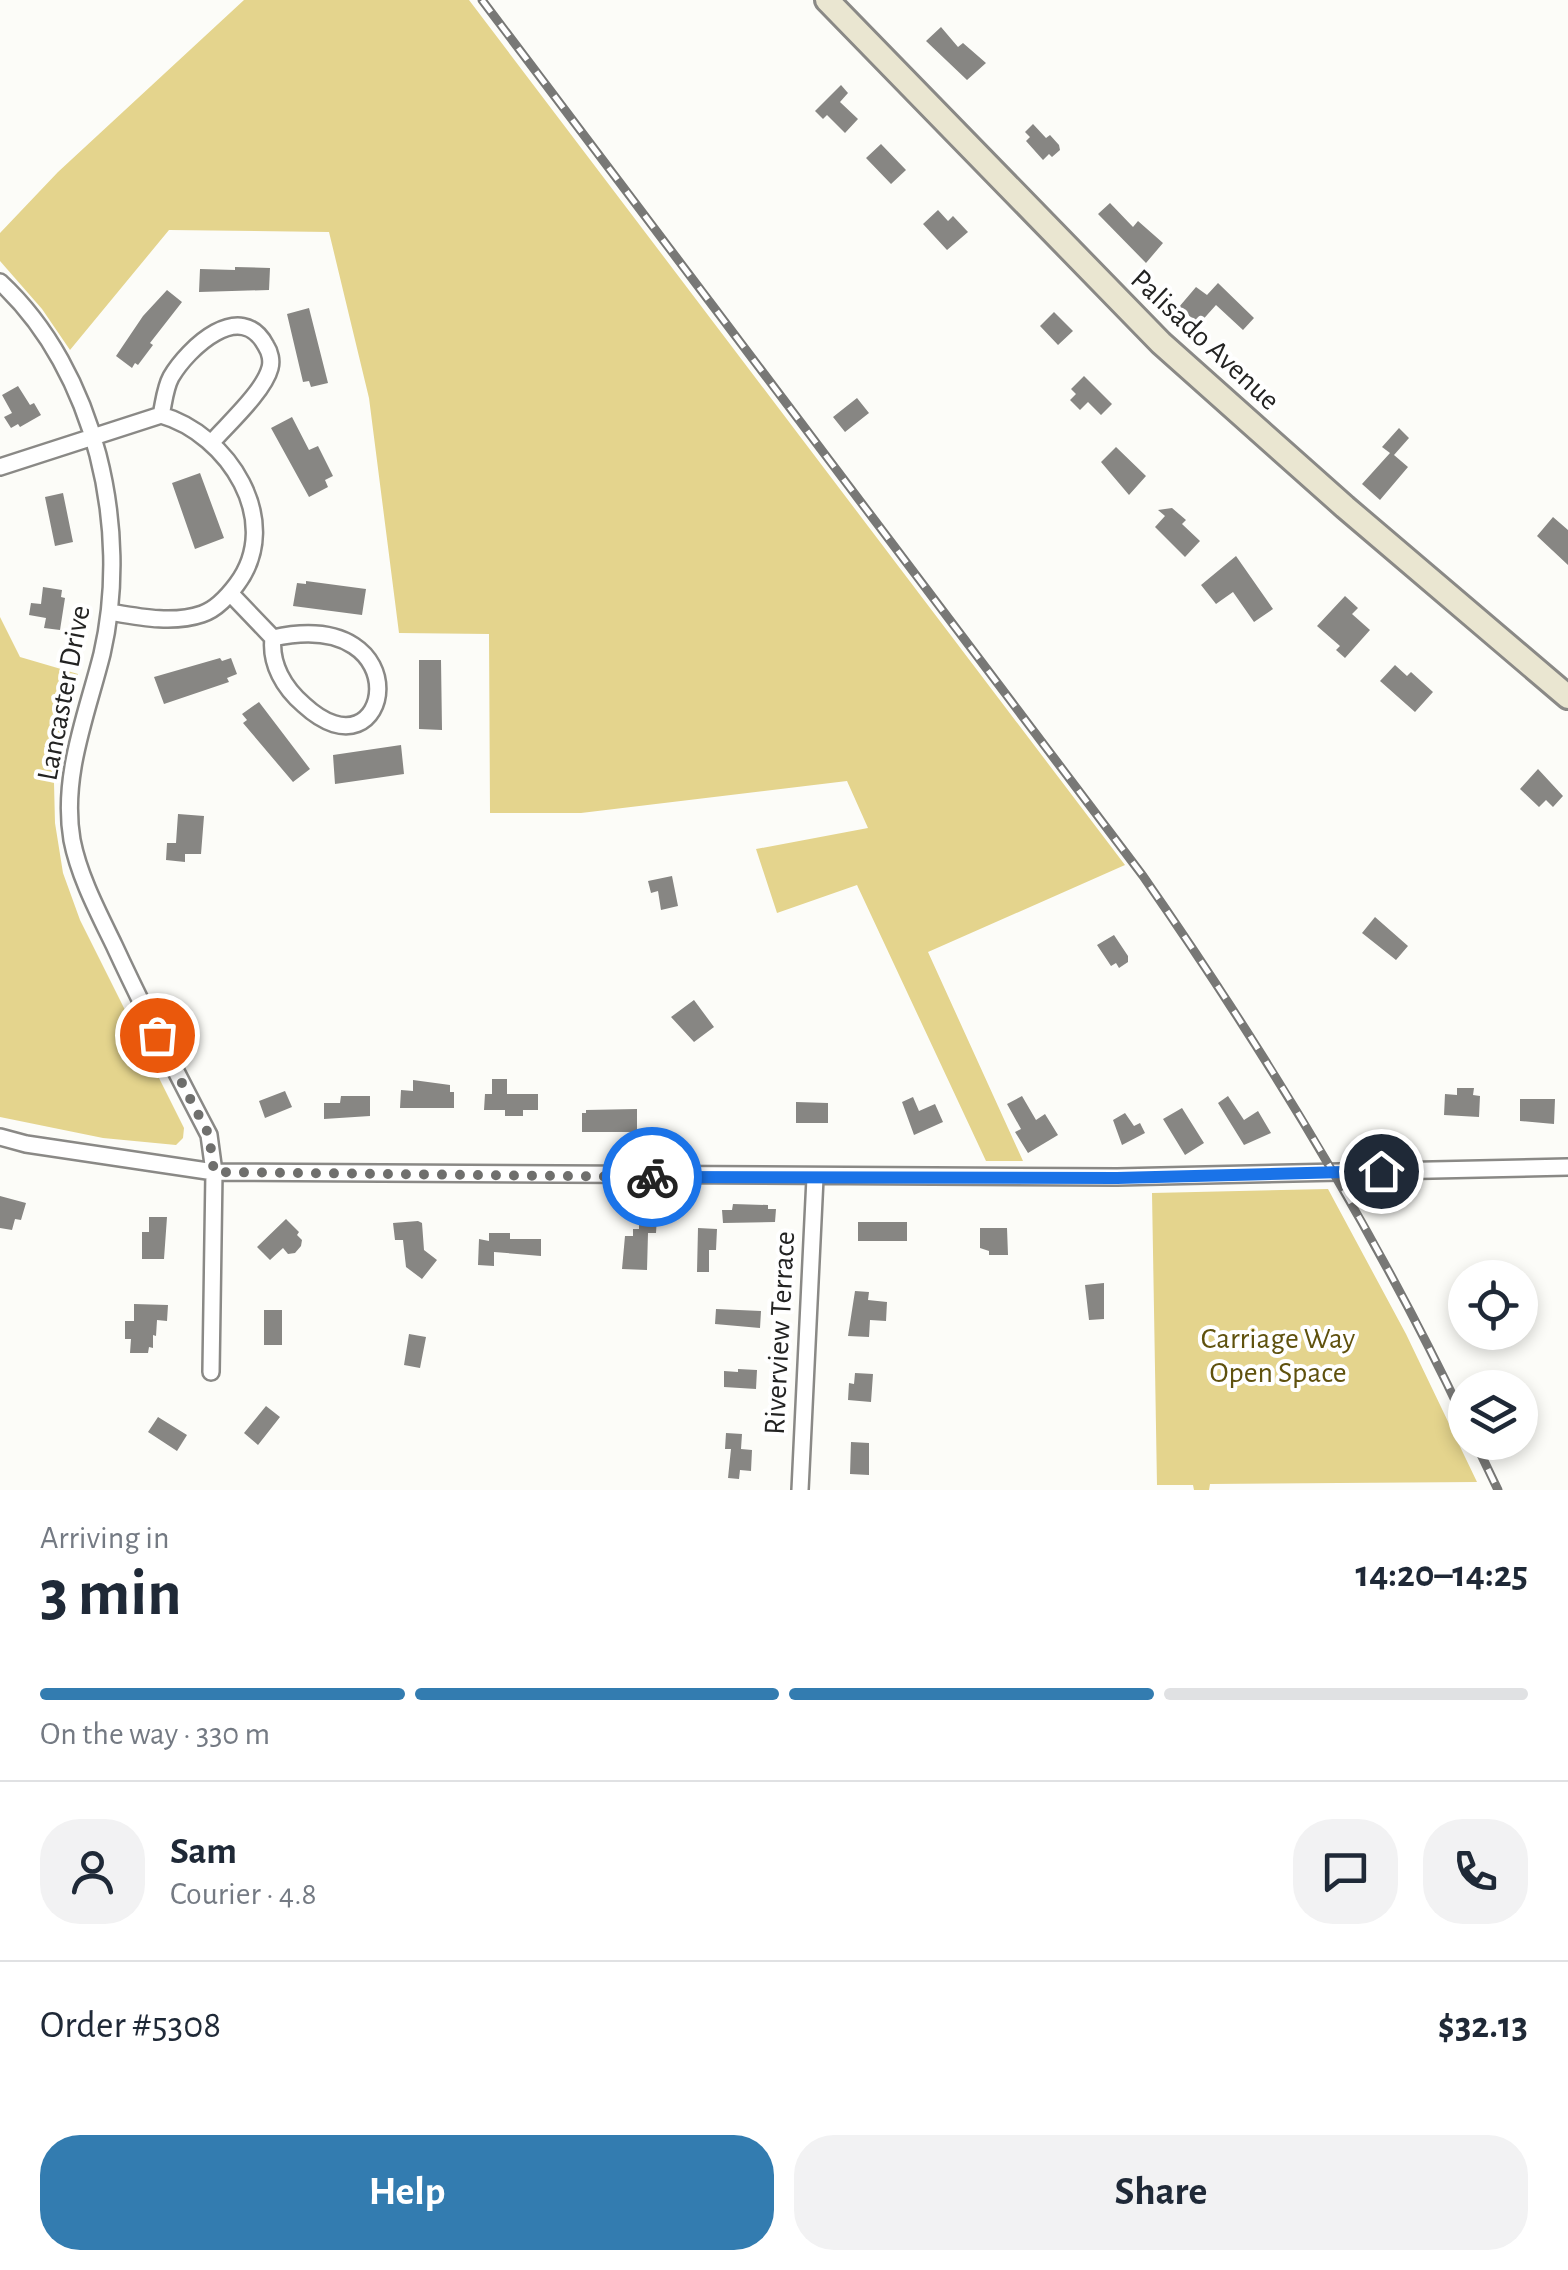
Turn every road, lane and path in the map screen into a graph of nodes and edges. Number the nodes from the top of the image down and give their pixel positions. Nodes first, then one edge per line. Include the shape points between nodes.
1 (827, 0) edge
2 (0, 282) edge
3 (161, 414) junction
4 (91, 435) junction
5 (214, 441) junction
6 (0, 467) edge
7 (230, 593) junction
8 (110, 612) junction
9 (273, 638) junction
10 (1568, 698) edge
11 (0, 1136) edge
12 (1568, 1167) edge
13 (214, 1172) junction
14 (815, 1178) junction
15 (211, 1372) dead end
16 (800, 1490) edge

1 - 10 main road, Palisado Avenue via 1161,343
2 - 4 street, Lancaster Drive via 36,322 69,376
3 - 4 street
3 - 5 street
3 - 5 street via 168,382 197,344 230,327 246,328 260,336 272,366
4 - 6 street
4 - 8 street, Lancaster Drive via 112,543
5 - 7 street via 248,496 254,524 254,548
7 - 8 street via 215,608 177,618
7 - 9 street
8 - 13 street, Lancaster Drive via 72,772 72,838 115,949 209,1135
9 - 9 street via 300,632 347,641 378,678 380,696 372,711 342,727 325,723 276,670
11 - 13 street
12 - 14 street
13 - 14 street
13 - 15 street, Lancaster Drive
14 - 16 street, Riverview Terrace

